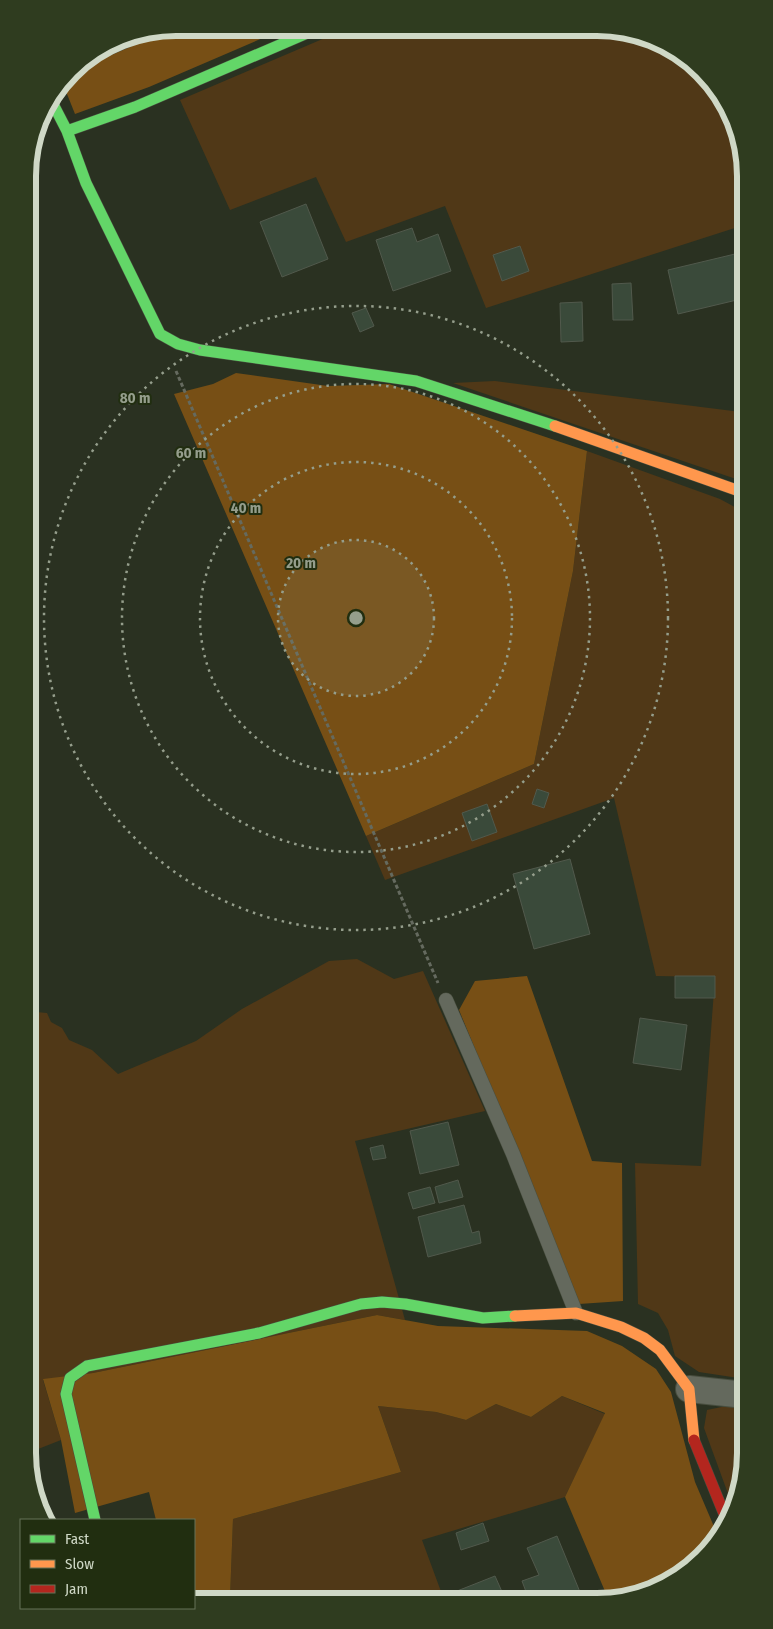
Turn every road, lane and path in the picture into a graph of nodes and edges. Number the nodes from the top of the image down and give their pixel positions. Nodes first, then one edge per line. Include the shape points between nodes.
1 (300, 36) edge
2 (55, 107) edge
3 (67, 131) junction
4 (176, 370) dead end
5 (737, 490) edge
6 (446, 1000) joint
7 (576, 1313) junction
8 (689, 1389) junction
9 (736, 1394) edge
10 (723, 1512) edge
11 (95, 1519) edge

1 - 3 street via 135,108
2 - 3 street
3 - 5 street via 86,183 160,334 178,344 272,362 416,381
4 - 6 path
6 - 7 lane via 513,1154
7 - 8 street via 621,1326 644,1338 660,1350
7 - 11 street via 483,1318 405,1304 361,1304 259,1334 87,1366 70,1378 66,1394
8 - 9 street
8 - 10 street via 694,1440

